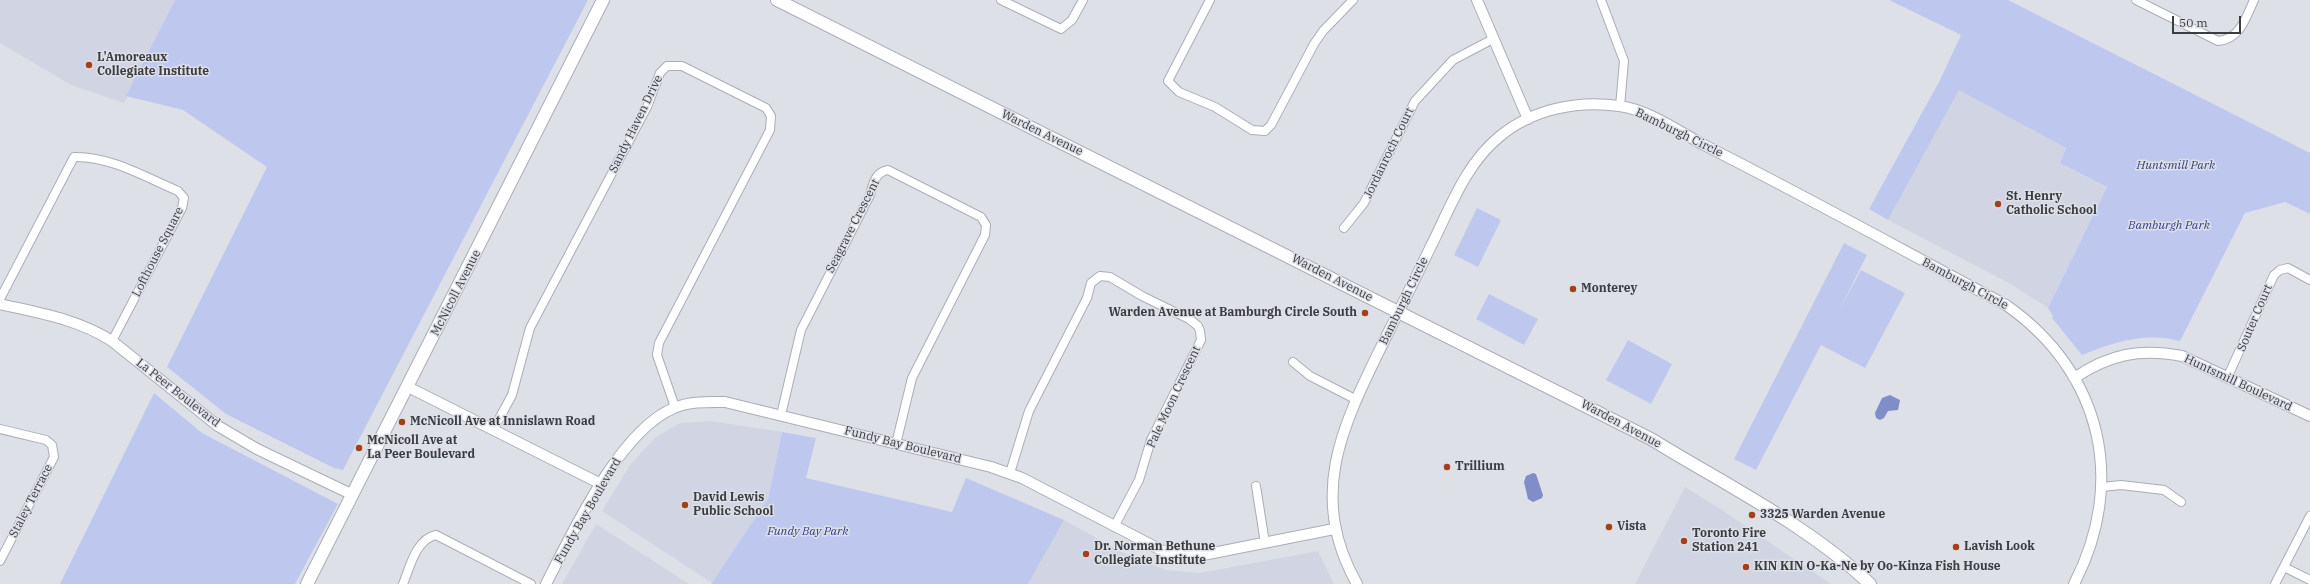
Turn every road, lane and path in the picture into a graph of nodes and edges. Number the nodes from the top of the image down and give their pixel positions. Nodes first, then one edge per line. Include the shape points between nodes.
1 (603, 0) edge
2 (777, 0) edge
3 (1001, 0) edge
4 (1083, 0) edge
5 (1210, 0) edge
6 (1353, 0) edge
7 (1477, 0) edge
8 (1601, 0) edge
9 (2136, 0) edge
10 (2254, 0) edge
11 (1493, 39) junction
12 (1620, 106) junction
13 (1528, 119) junction
14 (1344, 228) dead end
15 (2310, 280) edge
16 (0, 299) edge
17 (0, 304) edge
18 (1399, 311) junction
19 (112, 341) junction
20 (1293, 362) dead end
21 (2228, 376) junction
22 (2074, 378) junction
23 (408, 387) junction
24 (1355, 399) junction
25 (675, 407) junction
26 (781, 415) junction
27 (2310, 416) edge
28 (0, 429) edge
29 (493, 430) junction
30 (896, 444) junction
31 (1010, 473) junction
32 (601, 484) junction
33 (1256, 486) dead end
34 (2102, 487) junction
35 (353, 495) junction
36 (2181, 502) dead end
37 (2310, 516) edge
38 (1114, 527) junction
39 (1334, 529) junction
40 (1265, 544) junction
41 (0, 561) edge
42 (2284, 567) junction
43 (2310, 580) edge
44 (307, 584) edge
45 (403, 584) edge
46 (532, 584) edge
47 (546, 584) edge
48 (1357, 584) edge
49 (1870, 584) edge
50 (2074, 584) edge
51 (2275, 584) edge

1 - 23 main road, McNicoll Avenue
2 - 18 main road, Warden Avenue
3 - 4 street via 1061,29 1072,20
5 - 6 street via 1168,81 1180,92 1215,107 1246,127 1259,131 1265,131 1271,125 1323,31
7 - 11 street
8 - 12 street via 1624,61
9 - 10 street via 2218,41 2227,40 2236,34
11 - 13 street
11 - 14 street, Jordanroch Court via 1453,60 1415,101 1364,203
12 - 13 street, Bamburgh Circle via 1563,106
12 - 22 street, Bamburgh Circle via 1651,117 1770,178 2006,305 2025,318 2044,337
13 - 18 street, Bamburgh Circle via 1500,135 1471,168
15 - 21 street, Souter Court via 2288,268 2274,275
16 - 19 street, Lofthouse Square via 74,157 92,157 107,161 178,191 184,198 182,208
17 - 19 street, La Peer Boulevard via 74,322 95,330
18 - 24 street, Bamburgh Circle
18 - 49 main road, Warden Avenue via 1651,439 1783,519 1836,556
19 - 35 street, La Peer Boulevard via 218,426 257,449
20 - 24 street via 1310,376
21 - 22 street, Huntsmill Boulevard via 2182,356 2142,351 2107,358
21 - 27 street, Huntsmill Boulevard
22 - 34 street, Bamburgh Circle via 2086,400 2096,429
23 - 29 street
23 - 35 main road, McNicoll Avenue
24 - 39 street, Bamburgh Circle via 1337,453 1332,486
25 - 26 street, Fundy Bay Boulevard via 704,402 725,402
25 - 29 street, Sandy Haven Drive via 657,355 659,343 770,130 771,116 766,108 682,66 667,66 660,73 647,106 530,328 512,395
25 - 32 street, Fundy Bay Boulevard via 655,419 634,437
26 - 30 street, Fundy Bay Boulevard
26 - 30 street, Seagrave Crescent via 795,349 808,315 870,196 874,180 888,170 968,209 981,217 986,225 985,235 912,378
28 - 41 street, Staley Terrace via 46,440 52,445 54,457
29 - 32 street
30 - 31 street, Fundy Bay Boulevard
31 - 38 street, Fundy Bay Boulevard
31 - 38 street, Pale Moon Crescent via 1029,411 1087,298 1091,283 1100,276 1110,278 1195,323 1200,331 1200,340 1151,440 1139,480
32 - 47 street, Fundy Bay Boulevard
33 - 40 street
34 - 36 street via 2121,485 2164,490
34 - 50 street, Bamburgh Circle via 2095,534
35 - 44 main road, McNicoll Avenue
37 - 42 street
38 - 40 street, Fundy Bay Boulevard via 1158,549 1188,556
39 - 40 street, Fundy Bay Boulevard
39 - 48 street, Bamburgh Circle
42 - 43 street
42 - 51 street
45 - 46 street via 419,548 429,536 436,535

